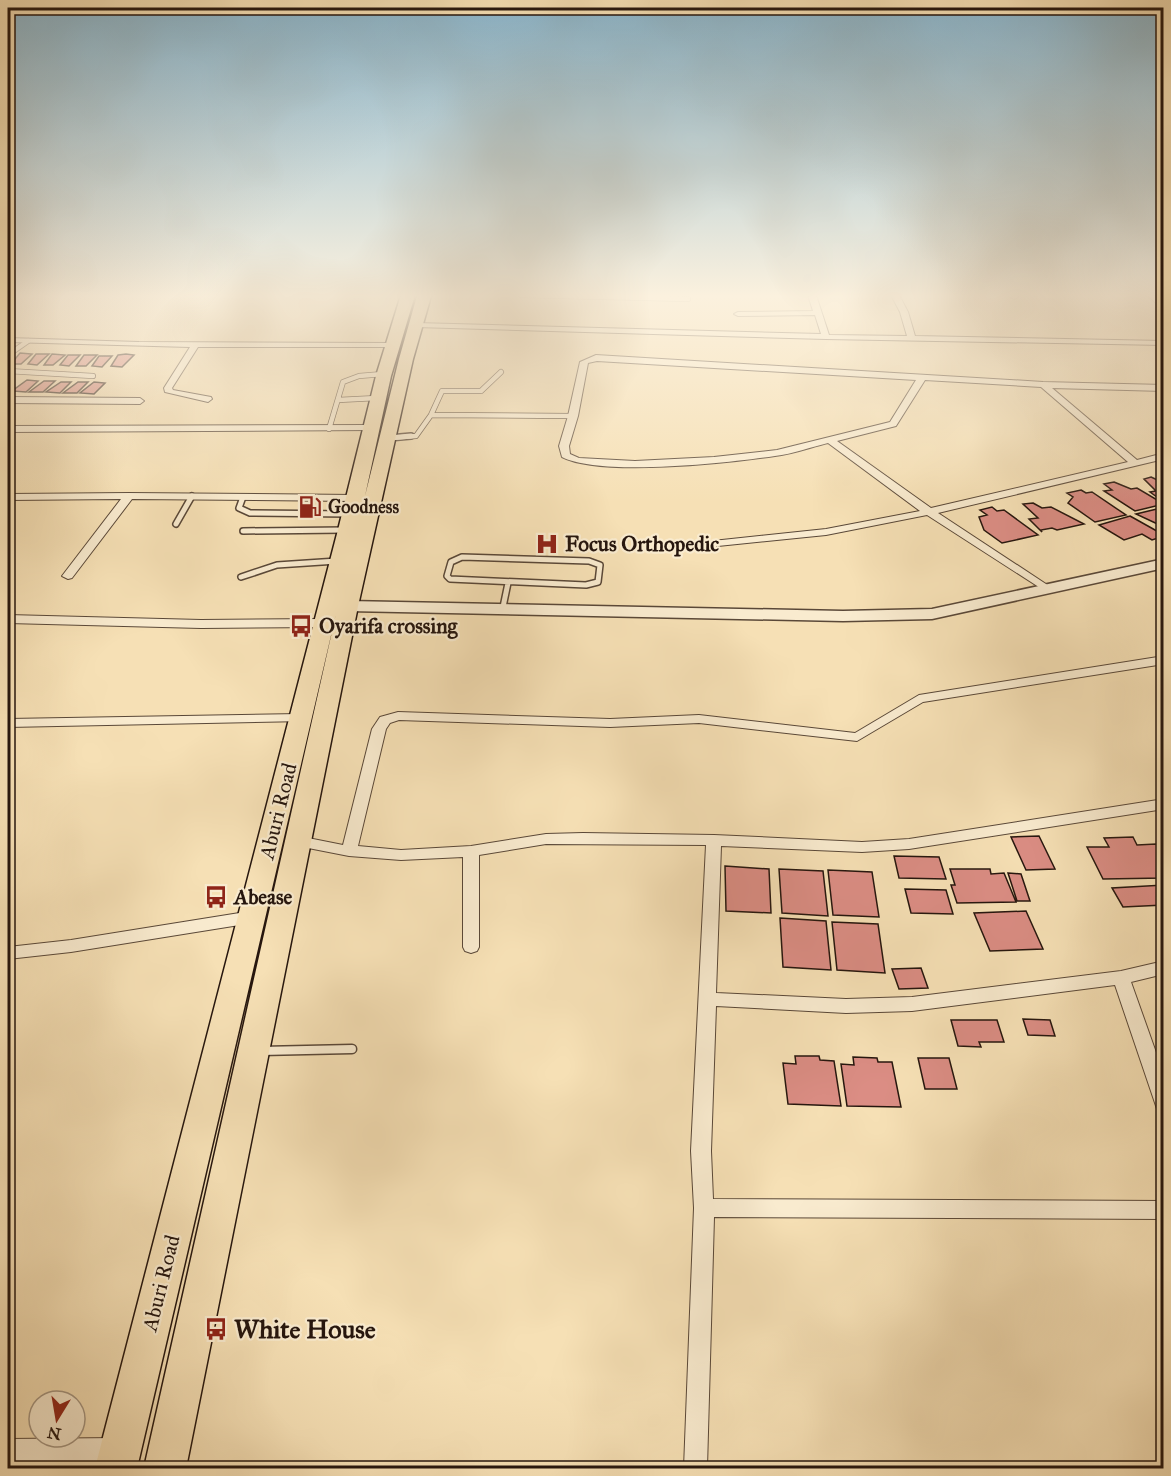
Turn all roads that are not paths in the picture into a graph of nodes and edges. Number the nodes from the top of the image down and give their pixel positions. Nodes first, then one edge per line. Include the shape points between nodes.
1 (183, 364) edge
2 (386, 364) edge
3 (401, 364) edge
4 (584, 364) edge
5 (692, 364) edge
6 (8, 371) edge
7 (501, 372) dead end
8 (93, 376) dead end
9 (922, 378) junction
10 (1043, 385) junction
11 (380, 386) junction
12 (1164, 388) edge
13 (208, 399) dead end
14 (8, 400) edge
15 (338, 400) junction
16 (140, 401) dead end
17 (431, 415) junction
18 (573, 416) junction
19 (8, 429) edge
20 (329, 429) junction
21 (375, 434) junction
22 (830, 440) junction
23 (1164, 456) edge
24 (1133, 461) junction
25 (129, 496) junction
26 (192, 496) junction
27 (8, 497) edge
28 (243, 497) junction
29 (318, 498) junction
30 (930, 512) junction
31 (312, 514) junction
32 (352, 514) junction
33 (176, 524) dead end
34 (243, 531) dead end
35 (679, 547) dead end
36 (339, 561) junction
37 (1164, 563) edge
38 (68, 576) dead end
39 (241, 577) dead end
40 (508, 583) junction
41 (1048, 590) junction
42 (348, 606) junction
43 (503, 607) junction
44 (8, 619) edge
45 (323, 623) junction
46 (1164, 660) edge
47 (300, 718) junction
48 (8, 723) edge
49 (1164, 804) edge
50 (714, 840) junction
51 (298, 842) junction
52 (350, 851) junction
53 (471, 851) junction
54 (252, 916) junction
55 (471, 948) dead end
56 (8, 953) edge
57 (1164, 967) edge
58 (1120, 978) junction
59 (706, 999) junction
60 (352, 1049) dead end
61 (252, 1051) junction
62 (1164, 1103) edge
63 (704, 1208) junction
64 (1164, 1210) edge
65 (8, 1451) edge
66 (118, 1460) edge
67 (165, 1468) edge
68 (695, 1468) edge

1 - 13 street via 169,392
2 - 11 highway, Aburi Road
3 - 21 highway, Aburi Road
4 - 18 street
5 - 9 street
6 - 8 lane
7 - 17 lane via 481,391 442,391
9 - 10 street
9 - 22 street via 893,424
10 - 12 street
10 - 24 street
11 - 15 lane
11 - 15 lane via 350,379 344,382
11 - 21 highway, Aburi Road
14 - 16 street
15 - 20 lane
17 - 18 lane
17 - 21 lane via 416,436
18 - 22 street via 565,455 586,462 714,460 777,453
19 - 20 street
20 - 21 street
21 - 32 highway, Aburi Road
21 - 42 highway, Aburi Road
22 - 30 street
23 - 24 street
24 - 30 street
25 - 26 street
25 - 27 street
25 - 38 street
26 - 28 street
26 - 33 lane
28 - 29 street
28 - 31 lane via 239,508 242,512
29 - 31 lane
29 - 32 street
30 - 35 street via 814,533
30 - 41 street
31 - 32 lane
32 - 34 lane
32 - 36 highway, Aburi Road
36 - 39 lane via 281,563
36 - 45 highway, Aburi Road
37 - 41 street
40 - 40 lane via 457,581 447,576 451,562 462,557 589,561 600,566 598,582 593,585
40 - 43 lane
41 - 43 street via 923,614 843,616
42 - 43 street
42 - 51 highway, Aburi Road
44 - 45 street
45 - 47 highway, Aburi Road
46 - 52 street via 920,699 857,737 699,719 610,723 399,716 385,720 379,729
47 - 48 street
47 - 54 highway, Aburi Road
49 - 50 street via 862,848
50 - 53 street via 546,839
50 - 59 street
51 - 52 street
51 - 61 highway, Aburi Road
52 - 53 street via 401,855
53 - 55 street
54 - 56 street
54 - 66 highway, Aburi Road
57 - 58 street
58 - 59 street via 912,1004
58 - 62 street
59 - 63 street via 701,1151
60 - 61 lane
61 - 67 highway, Aburi Road
63 - 64 street
63 - 68 street
65 - 66 street

